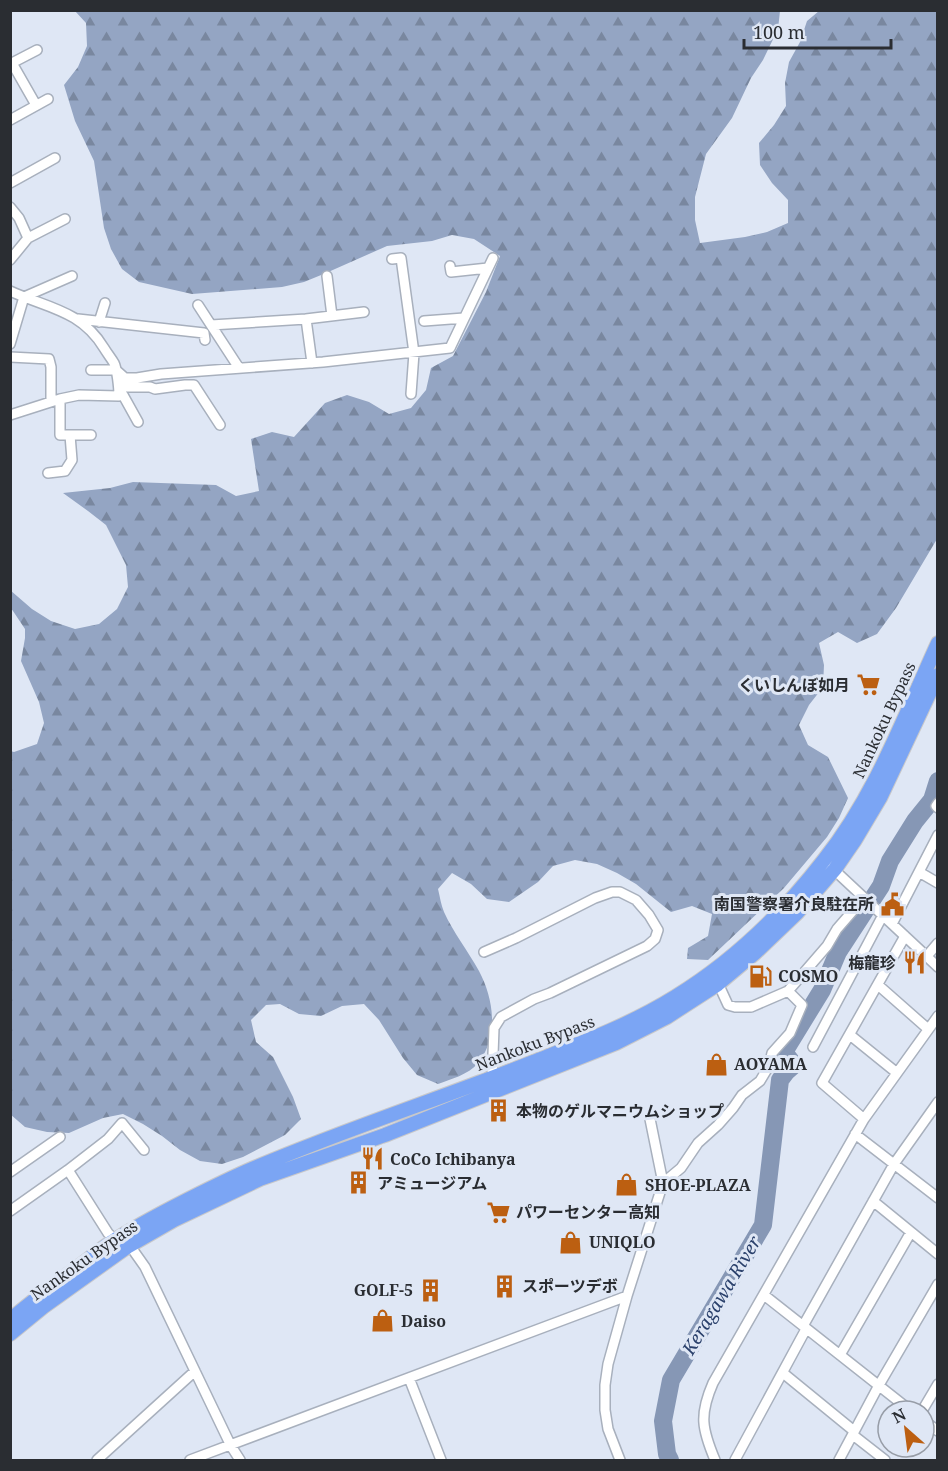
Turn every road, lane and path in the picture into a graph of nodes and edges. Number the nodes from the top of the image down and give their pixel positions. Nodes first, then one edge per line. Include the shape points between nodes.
1 (36, 50) dead end
2 (11, 63) edge
3 (48, 99) dead end
4 (36, 105) junction
5 (10, 120) edge
6 (55, 158) dead end
7 (10, 183) edge
8 (11, 210) edge
9 (65, 219) dead end
10 (28, 238) junction
11 (492, 258) dead end
12 (392, 259) dead end
13 (10, 260) edge
14 (450, 266) dead end
15 (488, 268) junction
16 (72, 276) dead end
17 (327, 276) dead end
18 (10, 291) edge
19 (24, 297) junction
20 (105, 303) dead end
21 (198, 305) dead end
22 (364, 312) dead end
23 (332, 316) junction
24 (464, 318) junction
25 (78, 319) junction
26 (306, 319) junction
27 (424, 321) dead end
28 (99, 322) junction
29 (211, 325) junction
30 (205, 340) dead end
31 (10, 344) edge
32 (414, 352) junction
33 (10, 357) edge
34 (312, 363) junction
35 (239, 369) junction
36 (91, 370) dead end
37 (116, 370) junction
38 (125, 378) junction
39 (155, 389) junction
40 (411, 394) dead end
41 (121, 395) junction
42 (56, 400) junction
43 (10, 415) edge
44 (138, 423) dead end
45 (220, 425) dead end
46 (70, 435) junction
47 (91, 435) dead end
48 (48, 473) dead end
49 (938, 643) edge
50 (938, 675) edge
51 (938, 803) edge
52 (938, 808) edge
53 (938, 835) edge
54 (829, 865) junction
55 (919, 872) junction
56 (938, 883) edge
57 (866, 900) junction
58 (880, 912) junction
59 (892, 924) junction
60 (905, 936) junction
61 (938, 943) edge
62 (484, 952) dead end
63 (927, 957) junction
64 (938, 967) edge
65 (716, 977) junction
66 (878, 985) junction
67 (788, 991) junction
68 (938, 1017) edge
69 (928, 1029) junction
70 (849, 1035) junction
71 (813, 1047) dead end
72 (897, 1073) junction
73 (493, 1085) junction
74 (938, 1102) edge
75 (650, 1119) dead end
76 (864, 1119) junction
77 (855, 1134) junction
78 (60, 1137) dead end
79 (144, 1150) dead end
80 (894, 1164) junction
81 (68, 1170) junction
82 (10, 1172) edge
83 (663, 1183) junction
84 (936, 1193) edge
85 (873, 1201) junction
86 (10, 1211) edge
87 (911, 1232) junction
88 (121, 1244) junction
89 (938, 1254) edge
90 (938, 1284) edge
91 (764, 1295) junction
92 (627, 1296) junction
93 (10, 1320) edge
94 (804, 1328) junction
95 (10, 1334) edge
96 (840, 1355) junction
97 (195, 1371) junction
98 (783, 1373) junction
99 (409, 1378) junction
100 (938, 1384) edge
101 (879, 1385) junction
102 (896, 1399) edge
103 (929, 1399) edge
104 (854, 1433) junction
105 (231, 1446) junction
106 (97, 1461) edge
107 (190, 1461) edge
108 (240, 1461) edge
109 (441, 1461) edge
110 (620, 1461) edge
111 (716, 1461) edge
112 (735, 1461) edge
113 (839, 1461) edge
114 (885, 1461) edge

1 - 2 street
2 - 4 street
3 - 4 street
4 - 5 street
6 - 7 street
8 - 10 street
9 - 10 street
10 - 13 street
11 - 15 street
12 - 32 street via 401,258
14 - 15 street via 451,272
15 - 24 street
16 - 19 street
17 - 23 street
18 - 19 street
19 - 25 street
19 - 31 street
20 - 28 street
21 - 29 street
22 - 23 street
23 - 26 street
24 - 27 street
24 - 32 street via 450,348
25 - 28 street
25 - 37 street via 96,335
26 - 29 street
26 - 34 street
28 - 30 street via 204,333
29 - 35 street
32 - 34 street
32 - 40 street
33 - 42 street via 49,359
34 - 35 street
35 - 38 street
36 - 37 street
37 - 38 street
37 - 41 street
38 - 39 street via 126,387
39 - 41 street
39 - 45 street via 194,386
41 - 42 street via 80,395
41 - 44 street
42 - 43 street
42 - 46 street via 60,435
46 - 47 street
46 - 48 street via 72,460 64,471
49 - 54 highway, Nankoku Bypass via 870,790
50 - 54 highway, Nankoku Bypass via 880,798 855,840
51 - 52 street
53 - 55 street
54 - 57 street
54 - 65 highway, Nankoku Bypass via 797,913 755,953
55 - 56 street
55 - 59 street
57 - 58 street
57 - 67 street via 837,929
58 - 59 street
58 - 71 street
59 - 60 street
60 - 63 street
60 - 66 street
61 - 63 street
62 - 73 street via 612,892 636,900 658,930 656,939 646,946 501,1017 494,1028
63 - 64 street
65 - 67 street via 728,1005 735,1007 751,1007
65 - 73 highway, Nankoku Bypass via 667,1017 616,1044
66 - 69 street
66 - 70 street
67 - 83 street via 802,1005 790,1033 771,1053 760,1081 742,1095 681,1168
68 - 69 street
69 - 72 street
70 - 72 street
70 - 76 street via 822,1083
72 - 76 street
73 - 88 highway, Nankoku Bypass via 395,1131 260,1179
74 - 80 street
75 - 83 street
76 - 77 street
77 - 80 street
77 - 91 street
78 - 82 street
79 - 81 street via 123,1123
80 - 84 street
80 - 85 street
81 - 86 street
81 - 88 street via 108,1233
83 - 92 street
85 - 87 street
85 - 94 street
87 - 89 street
87 - 96 street
88 - 93 highway, Nankoku Bypass via 35,1298
88 - 95 highway, Nankoku Bypass
88 - 97 street via 133,1250 145,1267
90 - 101 street
91 - 94 street
91 - 111 street via 706,1398 704,1433
92 - 99 street
92 - 110 street via 605,1385 608,1429
94 - 96 street
94 - 98 street
96 - 101 street
97 - 105 street
97 - 106 street
98 - 104 street
98 - 112 street
99 - 105 street
99 - 109 street
100 - 103 street
101 - 102 street
101 - 104 street
104 - 113 street
104 - 114 street
105 - 107 street
105 - 108 street

